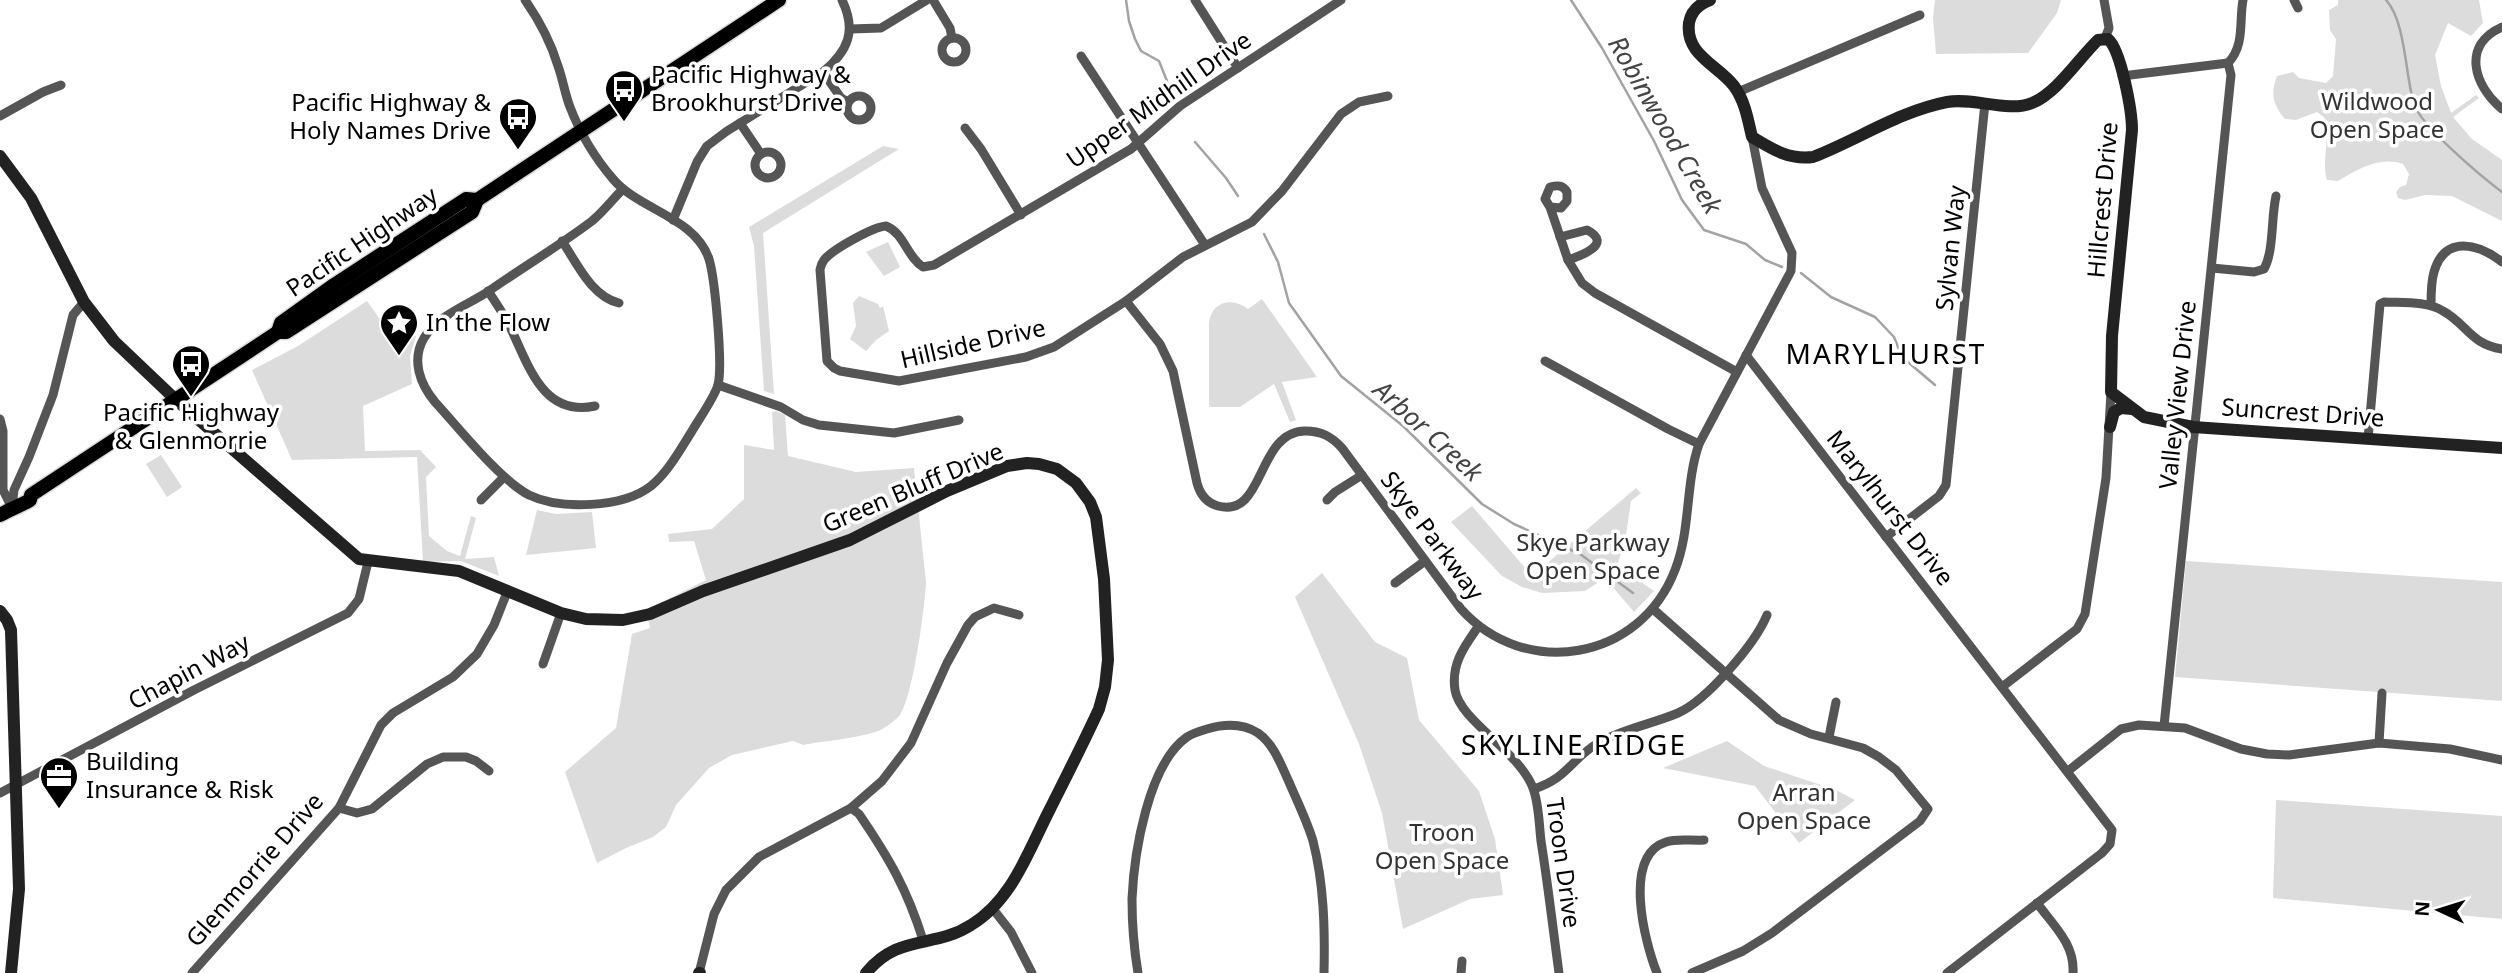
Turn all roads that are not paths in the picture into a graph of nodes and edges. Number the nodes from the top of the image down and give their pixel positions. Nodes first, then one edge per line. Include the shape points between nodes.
1 (525, 0) edge
2 (779, 0) edge
3 (842, 0) edge
4 (927, 0) edge
5 (933, 0) edge
6 (1195, 0) edge
7 (1341, 0) edge
8 (1710, 0) edge
9 (2104, 0) edge
10 (2243, 0) edge
11 (1920, 15) dead end
12 (2502, 27) edge
13 (850, 29) junction
14 (952, 38) dead end
15 (2105, 38) junction
16 (1081, 56) dead end
17 (2228, 63) junction
18 (1238, 68) junction
19 (823, 72) junction
20 (2122, 76) junction
21 (61, 85) dead end
22 (1738, 92) junction
23 (1388, 96) dead end
24 (848, 102) dead end
25 (1985, 103) junction
26 (2502, 109) edge
27 (0, 117) edge
28 (740, 123) junction
29 (965, 128) dead end
30 (582, 131) junction
31 (1752, 137) junction
32 (1139, 143) junction
33 (761, 154) dead end
34 (0, 156) edge
35 (622, 190) junction
36 (2276, 197) dead end
37 (1550, 207) dead end
38 (1020, 215) junction
39 (673, 220) junction
40 (1560, 237) junction
41 (562, 241) junction
42 (1205, 245) junction
43 (1568, 260) junction
44 (2502, 262) edge
45 (923, 267) joint
46 (2212, 268) junction
47 (488, 291) junction
48 (1126, 301) junction
49 (84, 302) junction
50 (619, 303) dead end
51 (2431, 305) junction
52 (2502, 349) edge
53 (1746, 355) junction
54 (1545, 361) dead end
55 (1737, 372) junction
56 (718, 385) junction
57 (2111, 392) junction
58 (176, 399) junction
59 (595, 406) dead end
60 (2132, 409) junction
61 (0, 419) edge
62 (959, 420) dead end
63 (2110, 427) junction
64 (2193, 427) junction
65 (2368, 439) junction
66 (1699, 444) junction
67 (2502, 448) edge
68 (1362, 475) junction
69 (504, 477) junction
70 (481, 500) dead end
71 (1327, 500) dead end
72 (6, 511) edge
73 (1886, 537) junction
74 (1425, 561) junction
75 (369, 562) junction
76 (1395, 583) dead end
77 (508, 590) junction
78 (1653, 609) junction
79 (0, 611) edge
80 (561, 613) junction
81 (1019, 615) dead end
82 (1767, 615) dead end
83 (1478, 627) junction
84 (543, 664) dead end
85 (1725, 673) junction
86 (2002, 687) junction
87 (2382, 693) dead end
88 (1836, 702) dead end
89 (2164, 726) junction
90 (1829, 737) junction
91 (2379, 743) junction
92 (2502, 760) edge
93 (489, 771) dead end
94 (2068, 771) junction
95 (15, 786) junction
96 (1534, 789) junction
97 (0, 793) edge
98 (339, 808) junction
99 (851, 808) junction
100 (1704, 841) dead end
101 (2036, 903) junction
102 (993, 909) junction
103 (923, 940) junction
104 (1462, 961) dead end
105 (11, 973) edge
106 (192, 973) edge
107 (699, 973) edge
108 (866, 973) edge
109 (1032, 973) edge
110 (1138, 973) edge
111 (1324, 973) edge
112 (1461, 973) edge
113 (1559, 973) edge
114 (1657, 973) edge
115 (1692, 973) edge
116 (1947, 973) edge
117 (2073, 973) edge

1 - 30 street via 552,50
2 - 30 main road, Pacific Highway
3 - 13 street
4 - 13 street via 881,28
5 - 14 street
6 - 18 street
7 - 18 street, Upper Midhill Drive
8 - 22 street via 1691,16 1690,37 1700,56
9 - 15 street via 2109,28
10 - 17 street via 2239,44
11 - 22 street
12 - 26 street via 2482,42 2476,68 2484,91
13 - 19 street via 843,49
15 - 20 street, Hillcrest Drive via 2114,46
15 - 25 street via 2095,42 2034,103
16 - 32 street
17 - 20 street
17 - 46 street, Valley View Drive via 2231,75
18 - 32 street, Upper Midhill Drive via 1169,114
19 - 24 street
19 - 28 street
20 - 57 street, Hillcrest Drive via 2132,139 2112,336
21 - 27 street
22 - 31 street
23 - 42 street, Hillside Drive via 1346,110 1264,212
25 - 31 street via 1936,104 1813,157 1786,156
25 - 73 street, Sylvan Way via 1945,485 1939,496
28 - 33 street
28 - 39 street via 703,151
29 - 38 street
30 - 35 street via 598,161
30 - 58 main road, Pacific Highway via 477,200 472,212 388,268
31 - 53 street via 1762,188 1793,261 1788,281
32 - 38 street, Upper Midhill Drive
32 - 42 street
34 - 49 street via 35,205
35 - 39 street
35 - 41 street via 593,220
36 - 46 street via 2264,269
37 - 40 street
38 - 45 street, Upper Midhill Drive via 961,251
39 - 56 street via 698,240 709,260
40 - 43 street
40 - 43 street via 1587,230 1596,239 1592,251
41 - 47 street
41 - 50 street via 597,291
42 - 48 street, Hillside Drive
43 - 55 street via 1582,283 1595,293
44 - 51 street via 2476,246 2448,251 2434,273
45 - 48 street, Hillside Drive via 886,226 873,229 825,259 820,270 825,353 834,368 899,382 1026,357 1065,342
46 - 64 street, Valley View Drive
47 - 59 street via 538,383 565,405
47 - 69 street via 432,327 421,344 418,372 426,391
48 - 68 street, Skye Parkway via 1160,344 1173,371 1197,483 1207,500 1226,507 1245,500 1272,450 1300,431 1329,436
49 - 58 street via 122,350
49 - 72 street via 73,316 53,396
51 - 52 street via 2477,341
51 - 65 street via 2384,302 2378,308
53 - 55 street, Skye Parkway
53 - 73 street, Marylhurst Drive
54 - 66 street
55 - 66 street, Skye Parkway
56 - 62 street via 819,425 894,433
56 - 69 street via 665,471 640,494 623,500 559,504 527,494
57 - 60 street, Suncrest Drive
57 - 63 street, Hillcrest Drive
58 - 72 main road, Pacific Highway via 31,495 15,500
58 - 75 street via 345,550
60 - 63 street via 2115,412
60 - 64 street, Suncrest Drive via 2152,420
61 - 72 street
63 - 86 street, Hillcrest Drive via 2099,530 2082,622
64 - 65 street, Suncrest Drive
64 - 89 street, Valley View Drive
65 - 67 street, Suncrest Drive
66 - 78 street, Skye Parkway via 1676,567
68 - 71 street
68 - 74 street, Skye Parkway
69 - 70 street
73 - 86 street, Marylhurst Drive
74 - 76 street
74 - 83 street, Skye Parkway
75 - 77 street via 454,570
75 - 95 street, Chapin Way via 359,599 348,613
77 - 80 street, Green Bluff Drive
77 - 98 street, Glenmorrie Drive via 487,640 467,665 382,725
78 - 83 street, Skye Parkway via 1617,637 1575,651 1530,650
78 - 85 street
79 - 95 street via 11,630
80 - 84 street
80 - 102 street, Green Bluff Drive via 616,621 650,614 702,591 850,540 947,491 1012,465 1057,469 1076,483 1090,502 1100,531 1108,660 1105,687 1088,732 1015,879
81 - 99 street via 994,608 968,625 902,758
82 - 85 street via 1760,632
83 - 96 street, Troon Drive via 1457,660 1457,698 1514,758
85 - 90 street via 1779,720
85 - 96 street via 1684,710 1612,736 1585,752 1556,780
86 - 94 street, Marylhurst Drive
87 - 91 street
88 - 90 street
89 - 91 street via 2186,728 2267,754
89 - 94 street via 2121,729
90 - 115 street via 1880,757 1928,809 1920,821 1772,933
91 - 92 street via 2442,748
93 - 98 street via 466,757 443,757 427,764 372,809 357,813
94 - 101 street, Marylhurst Drive via 2110,825 2112,838 2102,853
95 - 97 street, Chapin Way
95 - 105 street via 19,900
96 - 113 street, Troon Drive
98 - 106 street, Glenmorrie Drive
99 - 103 street via 894,866
99 - 107 street via 775,847 735,880 714,914
100 - 114 street via 1666,842 1649,853 1641,868 1647,937
101 - 116 street, Marylhurst Drive
101 - 117 street via 2070,947
102 - 103 street, Green Bluff Drive via 959,932
102 - 109 street via 1012,932
103 - 108 street, Green Bluff Drive via 888,952
104 - 112 street
110 - 111 street via 1133,876 1152,794 1167,761 1186,738 1228,725 1250,729 1270,744 1305,820 1320,886

